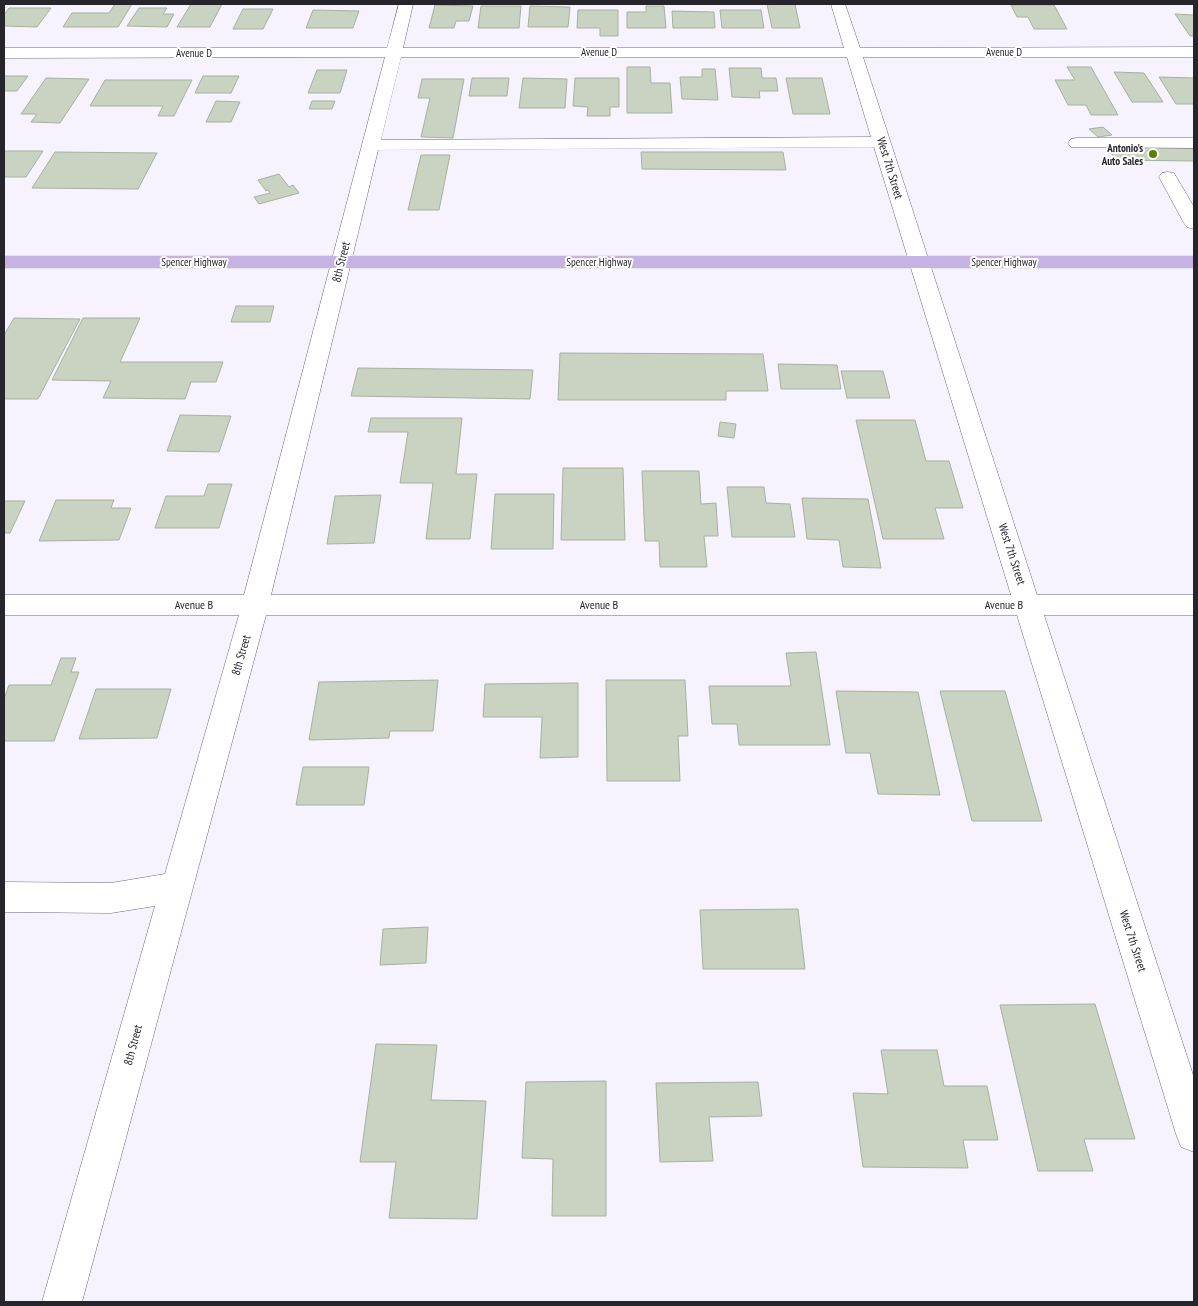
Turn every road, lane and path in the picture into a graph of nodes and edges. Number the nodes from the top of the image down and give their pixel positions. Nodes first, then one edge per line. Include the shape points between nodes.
1 (406, 4) edge
2 (838, 4) edge
3 (394, 52) junction
4 (853, 52) junction
5 (1194, 52) edge
6 (4, 53) edge
7 (882, 142) junction
8 (1077, 142) dead end
9 (1194, 143) edge
10 (370, 145) junction
11 (1168, 177) dead end
12 (1194, 223) edge
13 (4, 262) edge
14 (341, 262) junction
15 (919, 262) junction
16 (1194, 262) edge
17 (4, 605) edge
18 (255, 605) junction
19 (1028, 605) junction
20 (1194, 605) edge
21 (177, 887) junction
22 (4, 898) edge
23 (1194, 1134) edge
24 (62, 1302) edge

1 - 3 street, 8th Street
2 - 4 street, West 7th Street
3 - 4 street, Avenue D
3 - 6 street, Avenue D
3 - 10 street, 8th Street
4 - 5 street, Avenue D
4 - 7 street, West 7th Street
7 - 10 street
7 - 15 street, West 7th Street
8 - 9 street
10 - 14 street, 8th Street
11 - 12 street
13 - 14 main road, Spencer Highway
14 - 15 main road, Spencer Highway
14 - 18 street, 8th Street
15 - 16 main road, Spencer Highway
15 - 19 street, West 7th Street
17 - 18 street, Avenue B
18 - 19 street, Avenue B
18 - 21 street, 8th Street
19 - 20 street, Avenue B
19 - 23 street, West 7th Street
21 - 22 street via 111,898
21 - 24 street, 8th Street

